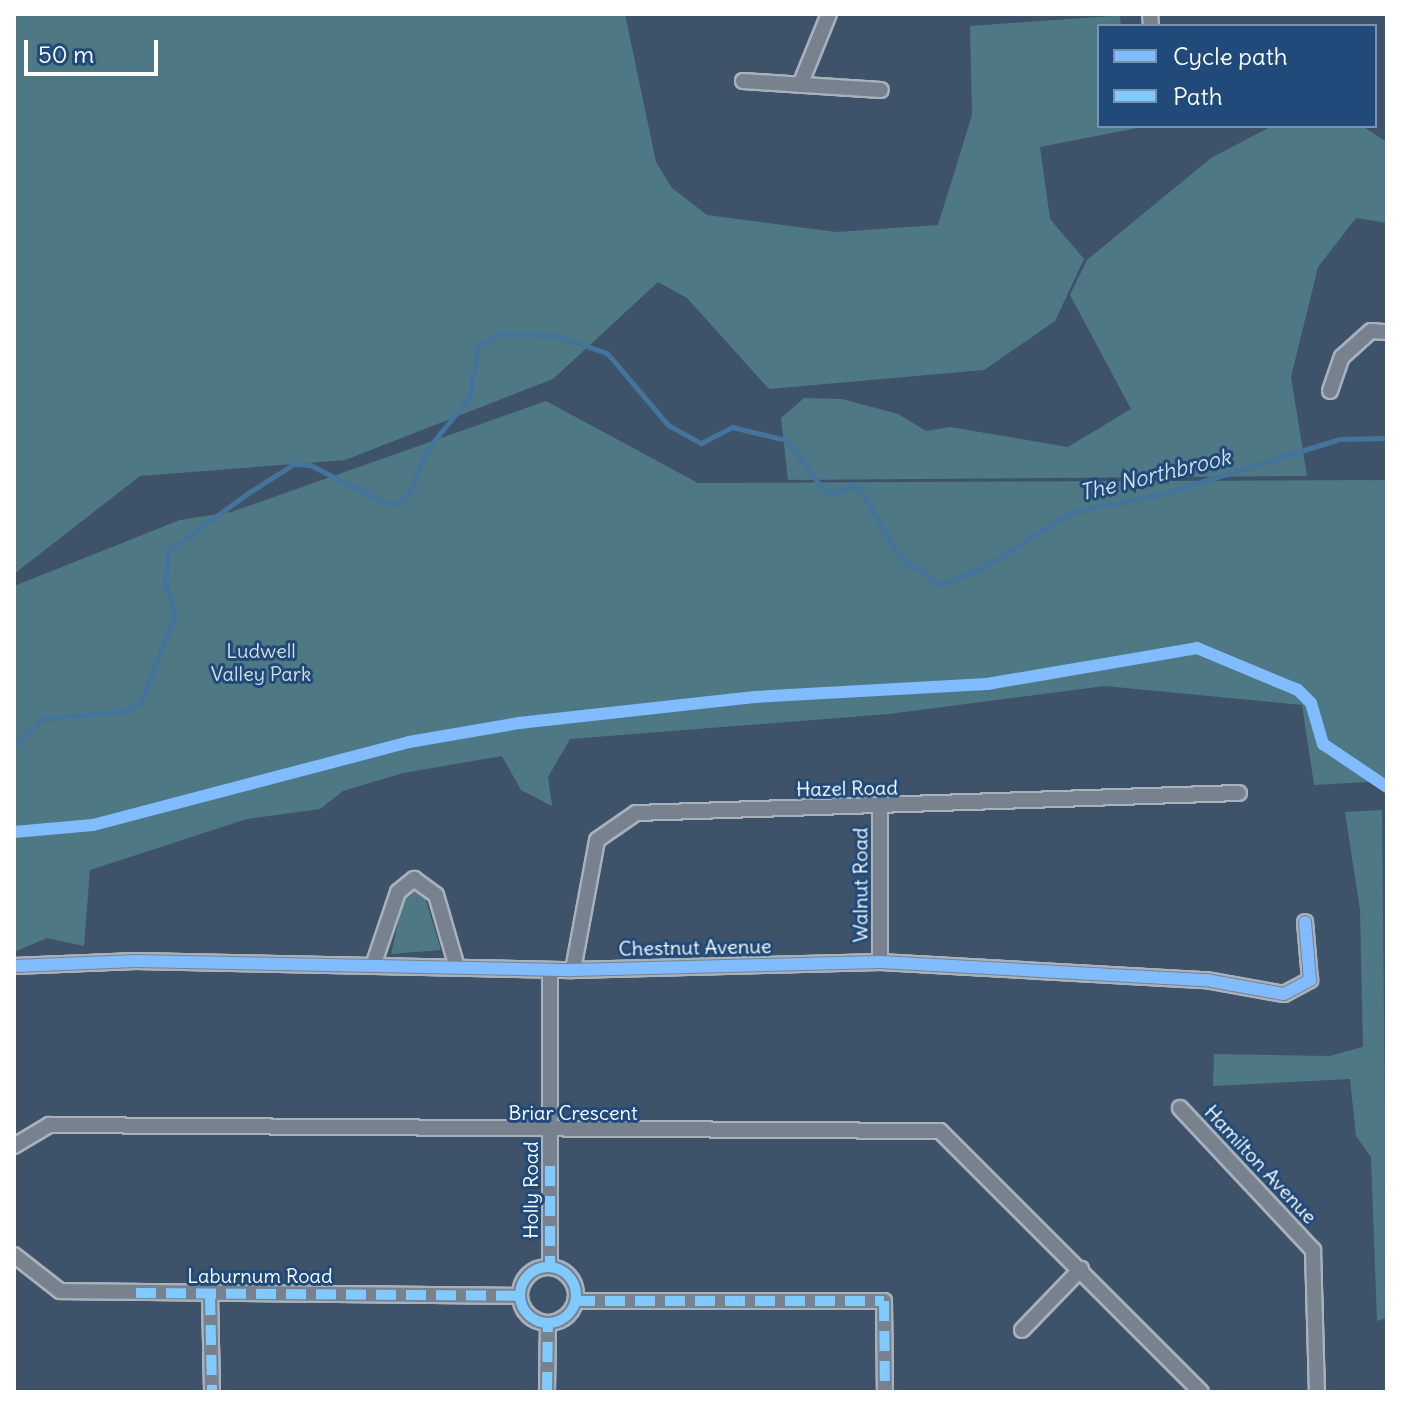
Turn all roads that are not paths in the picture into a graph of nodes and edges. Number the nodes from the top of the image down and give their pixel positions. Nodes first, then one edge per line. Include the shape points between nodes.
1 (829, 14) edge
2 (743, 81) dead end
3 (800, 85) junction
4 (881, 90) dead end
5 (1387, 332) edge
6 (1330, 391) dead end
7 (1239, 793) dead end
8 (880, 808) junction
9 (1305, 922) dead end
10 (880, 962) junction
11 (374, 963) junction
12 (456, 964) junction
13 (14, 966) edge
14 (550, 970) junction
15 (573, 970) junction
16 (1180, 1108) dead end
17 (550, 1133) junction
18 (14, 1146) edge
19 (14, 1255) edge
20 (550, 1267) junction
21 (1081, 1269) junction
22 (210, 1295) junction
23 (520, 1296) junction
24 (575, 1301) junction
25 (548, 1323) junction
26 (1022, 1330) dead end
27 (212, 1392) edge
28 (547, 1392) edge
29 (885, 1392) edge
30 (1201, 1392) edge
31 (1317, 1392) edge

1 - 3 street
2 - 3 street
3 - 4 street
5 - 6 street via 1371,331 1342,357
7 - 8 street, Hazel Road
8 - 10 street, Walnut Road
8 - 15 street, Hazel Road via 623,818 597,840
9 - 10 street, Chestnut Avenue via 1310,980 1297,993 1206,980
10 - 15 street, Chestnut Avenue
11 - 12 street, Chestnut Avenue
11 - 12 street via 398,892 414,879 436,895
11 - 13 street, Chestnut Avenue
12 - 14 street, Chestnut Avenue
14 - 15 street, Chestnut Avenue
14 - 17 street, Holly Road
16 - 31 street, Hamilton Avenue via 1313,1250
17 - 18 street, Briar Crescent via 49,1125
17 - 20 street, Holly Road
17 - 21 street, Briar Crescent via 940,1131
19 - 22 street, Laburnum Road via 60,1291
20 - 23 street via 532,1272
20 - 24 street via 573,1282
21 - 26 street
21 - 30 street, Briar Crescent
22 - 23 street, Laburnum Road
22 - 27 street
23 - 25 street via 531,1318
24 - 25 street via 565,1317
24 - 29 street via 884,1301
25 - 28 street

